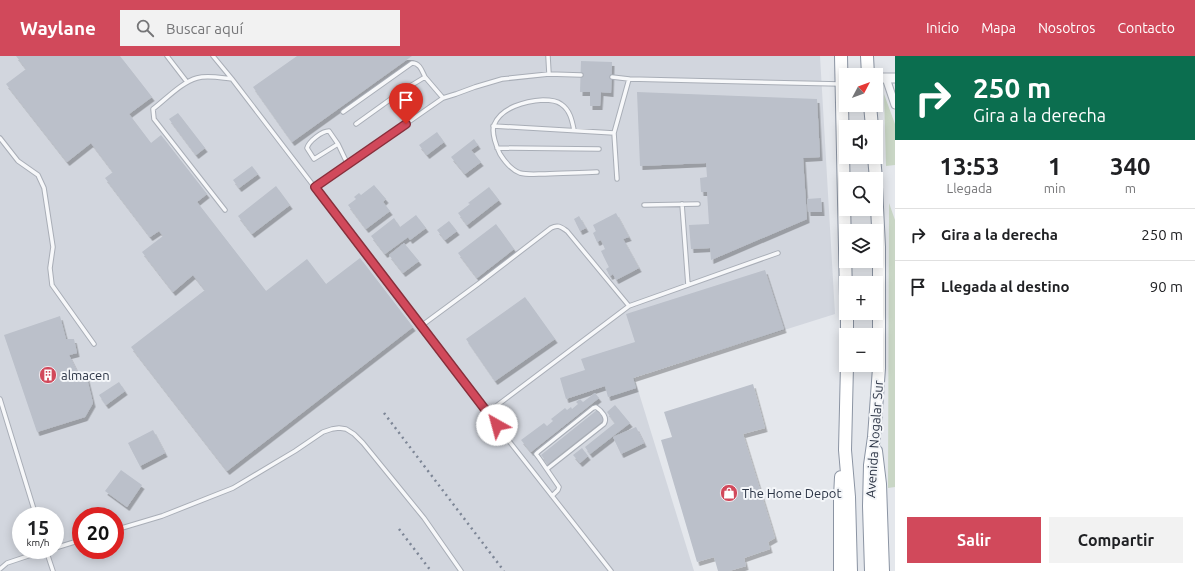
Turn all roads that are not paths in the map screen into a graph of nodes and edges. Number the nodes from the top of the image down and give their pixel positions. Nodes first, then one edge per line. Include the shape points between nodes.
1 (167, 56) edge
2 (213, 56) edge
3 (548, 56) edge
4 (841, 56) edge
5 (867, 56) edge
6 (841, 68) edge
7 (868, 68) edge
8 (549, 74) junction
9 (580, 75) dead end
10 (425, 77) junction
11 (612, 77) dead end
12 (890, 78) edge
13 (232, 80) junction
14 (629, 80) junction
15 (187, 82) junction
16 (839, 84) edge
17 (443, 98) junction
18 (895, 105) edge
19 (343, 112) dead end
20 (843, 112) edge
21 (356, 124) dead end
22 (493, 126) junction
23 (574, 130) junction
24 (614, 133) junction
25 (0, 138) edge
26 (338, 144) junction
27 (497, 148) junction
28 (599, 149) dead end
29 (348, 165) junction
30 (597, 172) dead end
31 (617, 179) dead end
32 (315, 187) junction
33 (644, 204) dead end
34 (682, 204) junction
35 (698, 204) dead end
36 (225, 210) dead end
37 (877, 216) edge
38 (778, 253) dead end
39 (846, 276) edge
40 (688, 285) junction
41 (629, 306) junction
42 (421, 326) junction
43 (94, 344) dead end
44 (847, 372) edge
45 (0, 399) edge
46 (487, 413) junction
47 (874, 437) junction
48 (845, 450) junction
49 (547, 469) junction
50 (552, 496) junction
51 (33, 507) edge
52 (124, 527) edge
53 (19, 559) edge
54 (49, 559) edge
55 (0, 569) edge
56 (52, 571) edge
57 (461, 571) edge
58 (611, 571) edge
59 (840, 571) edge
60 (851, 571) edge
61 (872, 571) edge
62 (883, 571) edge

1 - 15 lane
2 - 13 lane
3 - 8 lane
4 - 6 highway
5 - 7 highway
8 - 9 lane
8 - 17 lane via 502,79
10 - 17 lane
10 - 19 lane via 419,66 412,63
10 - 21 lane
11 - 14 lane
12 - 18 street
13 - 15 lane via 198,77
13 - 32 lane
14 - 16 lane
14 - 24 lane
15 - 36 lane via 153,109 154,119
17 - 29 lane
20 - 39 highway
22 - 23 lane
22 - 23 lane via 511,108 522,103 551,100 559,102 568,111
22 - 27 lane
23 - 24 lane
24 - 31 lane
25 - 43 lane via 18,161 38,175 44,188 52,247 52,285
26 - 26 lane via 314,159 306,148 325,131 329,131
26 - 29 lane
27 - 28 lane
27 - 30 lane via 511,168 521,173
29 - 32 lane
32 - 42 lane
33 - 34 lane
34 - 35 lane
34 - 40 lane
37 - 47 highway, Avenida Nogalar Sur via 880,322
38 - 40 lane
40 - 41 lane
41 - 42 lane via 567,231 556,226
41 - 46 lane
42 - 46 lane
44 - 48 highway, Avenida Nogalar Sur
45 - 51 lane
46 - 50 lane
47 - 61 highway, Avenida Nogalar Sur via 869,506
47 - 62 highway via 880,484
48 - 59 highway via 840,497
48 - 60 highway, Avenida Nogalar Sur
49 - 49 lane via 536,454 592,408 598,408 606,422
49 - 50 lane via 559,487
50 - 58 lane
52 - 57 lane via 162,516 233,488 323,432 340,428 354,434 363,443 424,518
53 - 55 lane via 7,563
54 - 56 lane

